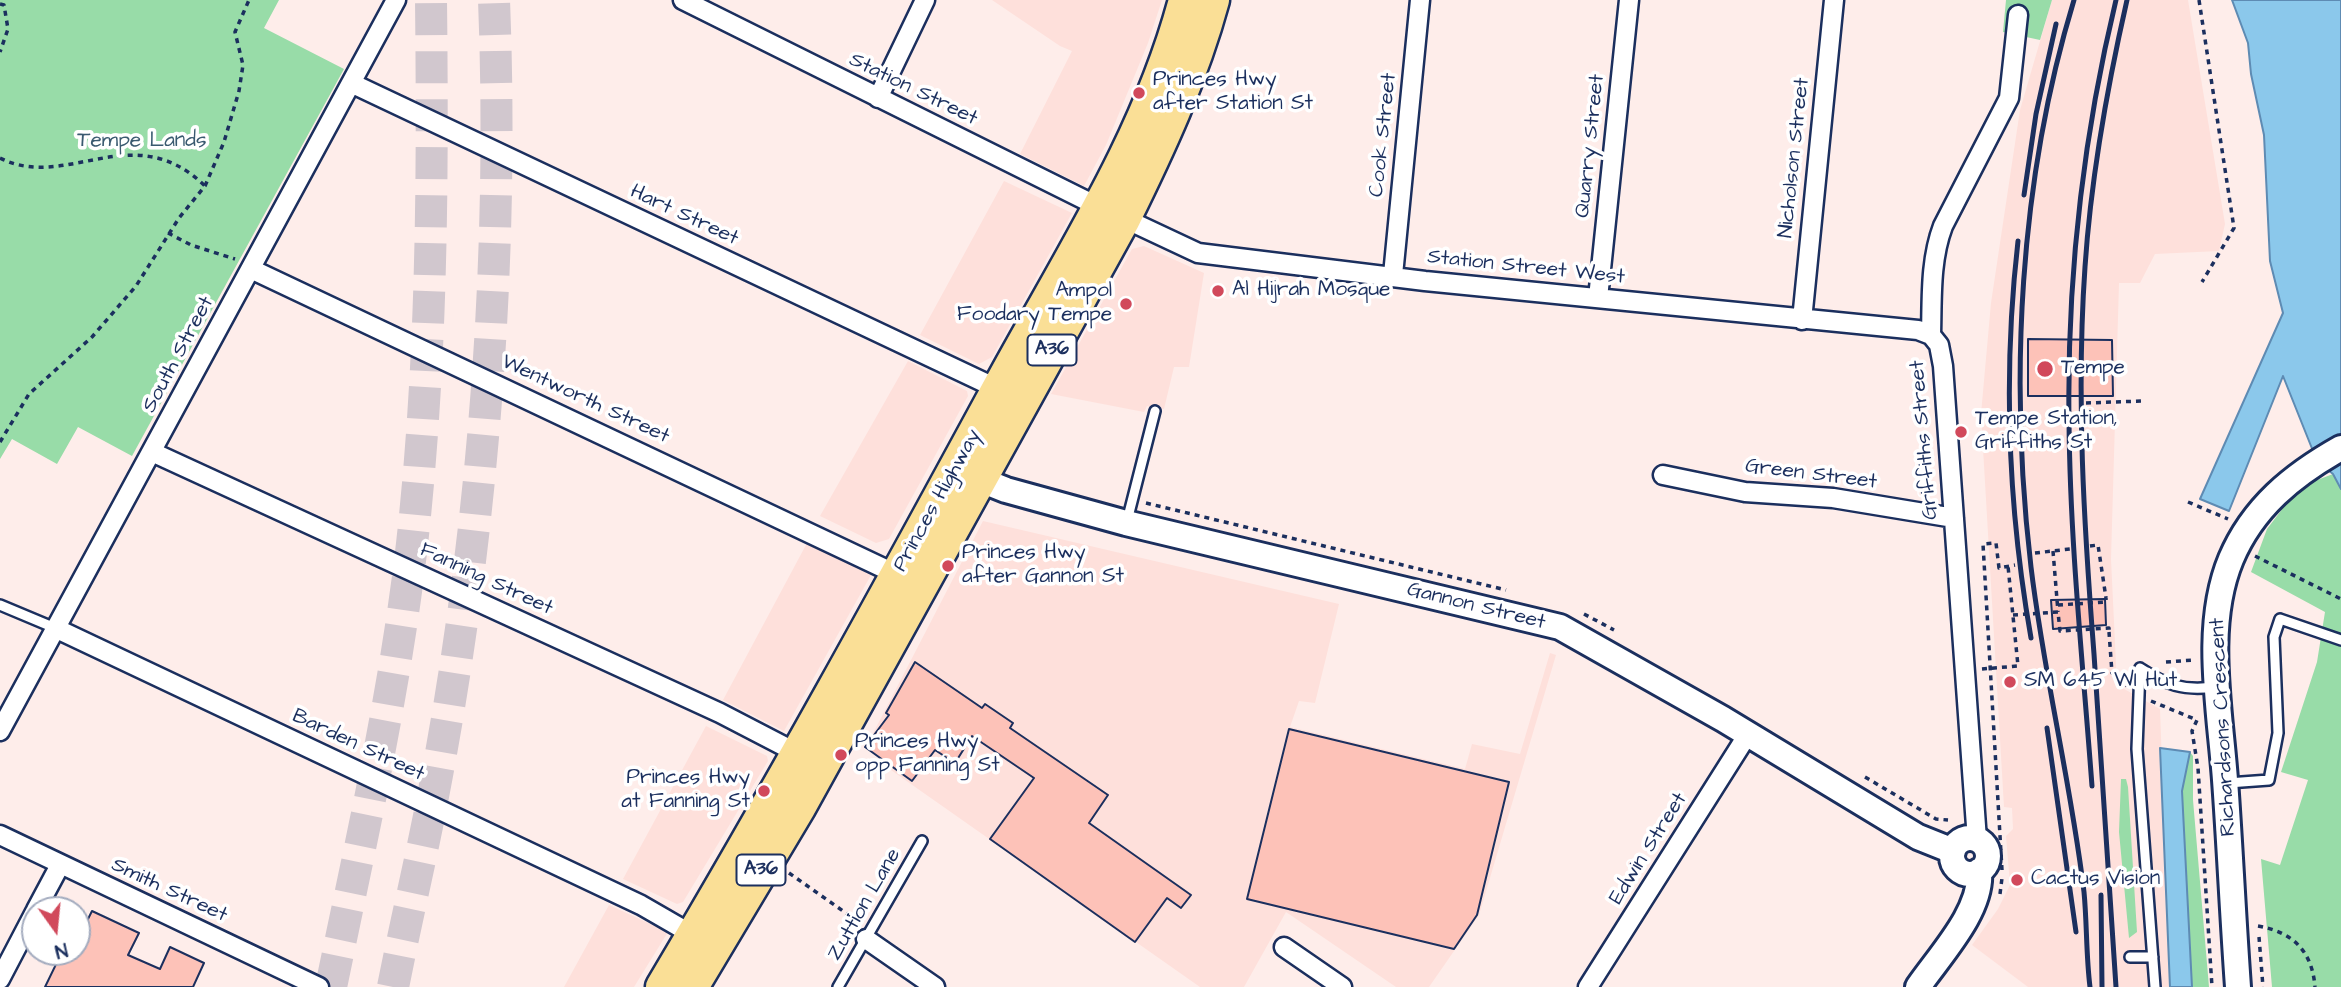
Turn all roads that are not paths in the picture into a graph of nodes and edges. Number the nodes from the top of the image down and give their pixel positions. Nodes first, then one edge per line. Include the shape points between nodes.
1 (396, 0) edge
2 (683, 0) edge
3 (925, 0) edge
4 (1185, 0) edge
5 (1213, 0) edge
6 (1420, 0) edge
7 (1629, 0) edge
8 (1834, 0) edge
9 (706, 5) edge
10 (2018, 15) dead end
11 (351, 83) junction
12 (878, 98) junction
13 (1111, 213) junction
14 (251, 269) junction
15 (1393, 275) junction
16 (1598, 298) junction
17 (1802, 320) junction
18 (1931, 335) junction
19 (998, 389) junction
20 (1155, 411) dead end
21 (2341, 448) edge
22 (152, 452) junction
23 (967, 475) junction
24 (1663, 475) dead end
25 (1954, 518) junction
26 (1126, 523) junction
27 (898, 575) junction
28 (0, 604) edge
29 (55, 628) junction
30 (2341, 640) edge
31 (2219, 687) junction
32 (0, 731) edge
33 (1748, 734) junction
34 (799, 754) junction
35 (2225, 783) junction
36 (0, 835) edge
37 (1978, 840) junction
38 (922, 841) dead end
39 (1953, 851) junction
40 (60, 865) junction
41 (1979, 871) junction
42 (44, 896) edge
43 (693, 935) junction
44 (868, 935) junction
45 (21, 939) edge
46 (1284, 947) dead end
47 (2130, 957) dead end
48 (2152, 957) junction
49 (0, 979) edge
50 (319, 987) edge
51 (662, 987) edge
52 (692, 987) edge
53 (838, 987) edge
54 (935, 987) edge
55 (1342, 987) edge
56 (1587, 987) edge
57 (1918, 987) edge
58 (2155, 987) edge
59 (2238, 987) edge

1 - 11 street, South Street
2 - 9 street, Station Street
3 - 12 street
4 - 13 highway, Princes Highway / A36
5 - 13 highway, Princes Highway / A36 via 1196,59 1153,160
6 - 15 street, Cook Street
7 - 16 street, Quarry Street
8 - 17 street, Nicholson Street
9 - 12 street, Station Street
10 - 18 street, Griffiths Street via 2009,98 1938,240
11 - 14 street, South Street
11 - 19 street, Hart Street
12 - 13 street, Station Street
13 - 15 street, Station Street West via 1198,253
13 - 19 highway, Princes Highway / A36
13 - 23 highway, Princes Highway / A36
14 - 22 street, South Street
14 - 27 street, Wentworth Street
15 - 16 street, Station Street West
16 - 17 street, Station Street West
17 - 18 street, Station Street West
18 - 25 street, Griffiths Street via 1942,354
19 - 23 highway, Princes Highway / A36
20 - 26 lane
21 - 31 street, Richardsons Crescent via 2278,490 2231,558 2219,604
22 - 29 street, South Street
22 - 34 street, Fanning Street via 720,713
23 - 26 street, Gannon Street
23 - 27 highway, Princes Highway / A36
23 - 52 highway, Princes Highway / A36 via 799,808
24 - 25 street, Green Street via 1745,492 1833,498
25 - 37 street, Griffiths Street
26 - 33 street, Gannon Street via 1560,627
27 - 34 highway, Princes Highway / A36
28 - 29 lane, Barden Street
29 - 32 street, South Street
29 - 43 street, Barden Street via 641,905
30 - 35 lane via 2280,619 2274,638 2278,733 2269,780
31 - 35 street, Richardsons Crescent
31 - 48 lane via 2178,688 2140,668 2137,749
33 - 39 street, Gannon Street via 1918,837
33 - 56 street, Edwin Street
34 - 43 highway, Princes Highway / A36
35 - 59 street, Richardsons Crescent
36 - 40 street, Smith Street
37 - 39 street via 1963,840
37 - 41 street via 1987,852
38 - 44 lane, Zuttion Lane
39 - 41 street via 1959,870
40 - 42 street
40 - 50 street, Smith Street
41 - 57 street via 1980,890 1973,907
43 - 51 highway, Princes Highway / A36
44 - 53 lane, Zuttion Lane
44 - 54 street
45 - 49 street
46 - 55 street
47 - 48 lane
48 - 58 lane

